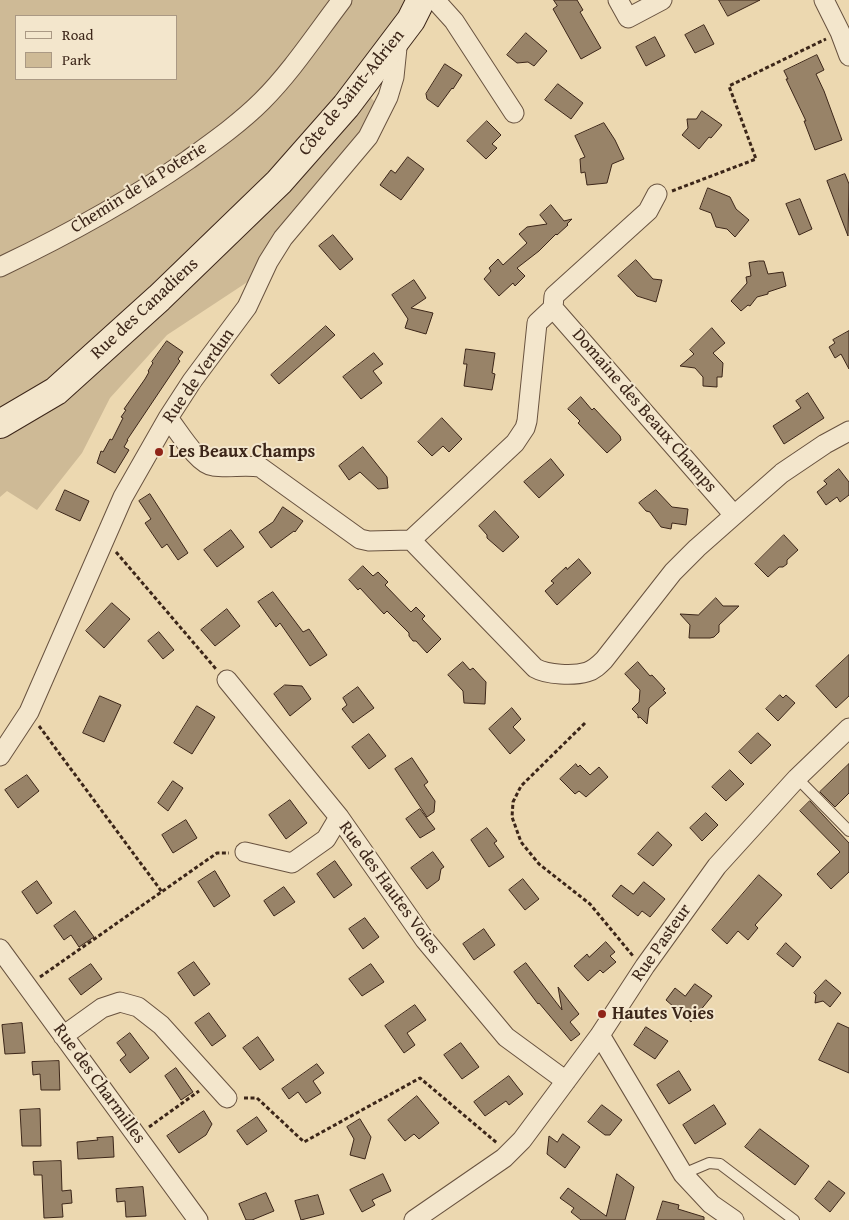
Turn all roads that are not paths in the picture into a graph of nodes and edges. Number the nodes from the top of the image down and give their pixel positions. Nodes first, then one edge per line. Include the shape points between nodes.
1 (342, 0) edge
2 (421, 0) edge
3 (435, 0) edge
4 (618, 0) edge
5 (662, 0) edge
6 (824, 0) edge
7 (398, 36) junction
8 (849, 56) edge
9 (514, 114) dead end
10 (278, 182) joint
11 (657, 194) road end
12 (0, 267) edge
13 (553, 308) junction
14 (168, 418) junction
15 (0, 424) edge
16 (849, 431) edge
17 (734, 515) junction
18 (412, 540) junction
19 (227, 680) road end
20 (849, 728) edge
21 (0, 756) edge
22 (797, 778) junction
23 (339, 817) junction
24 (849, 831) edge
25 (245, 852) road end
26 (0, 949) edge
27 (600, 1035) junction
28 (63, 1036) junction
29 (566, 1081) junction
30 (227, 1098) road end
31 (683, 1174) junction
32 (198, 1220) edge
33 (414, 1220) edge
34 (734, 1220) edge
35 (794, 1220) edge

1 - 12 street, Chemin de la Poterie via 262,101 217,140 110,209
2 - 7 main road, Côte de Saint-Adrien
3 - 9 street via 454,21
4 - 5 street via 628,18
6 - 8 street
7 - 10 main road, Côte de Saint-Adrien via 346,106
7 - 14 street, Rue de Verdun via 394,77 368,137 283,238 247,307
10 - 15 main road, Rue des Canadiens via 159,298 56,391
11 - 13 street via 648,211 554,296
13 - 17 street, Domaine des Beaux Champs
13 - 18 street via 537,323 525,428
14 - 18 street via 199,458 211,466 260,467 360,539
14 - 21 street, Rue de Verdun via 123,497 29,712
16 - 17 street via 782,473
17 - 18 street via 673,572 604,660 588,672 578,673 549,673 535,668
19 - 23 street, Rue des Hautes Voies
20 - 22 street, Rue Pasteur
22 - 24 lane
22 - 27 street, Rue Pasteur via 717,866
23 - 25 street via 326,839 292,863
23 - 29 street, Rue des Hautes Voies via 425,940 506,1037
26 - 28 street, Rue des Charmilles
27 - 29 street, Rue Pasteur
27 - 31 street
28 - 30 street via 102,1008 120,1002 138,1007 161,1025
28 - 32 street, Rue des Charmilles
29 - 33 street, Rue Pasteur via 509,1153
31 - 34 street via 711,1204
31 - 35 lane via 709,1163 720,1164

